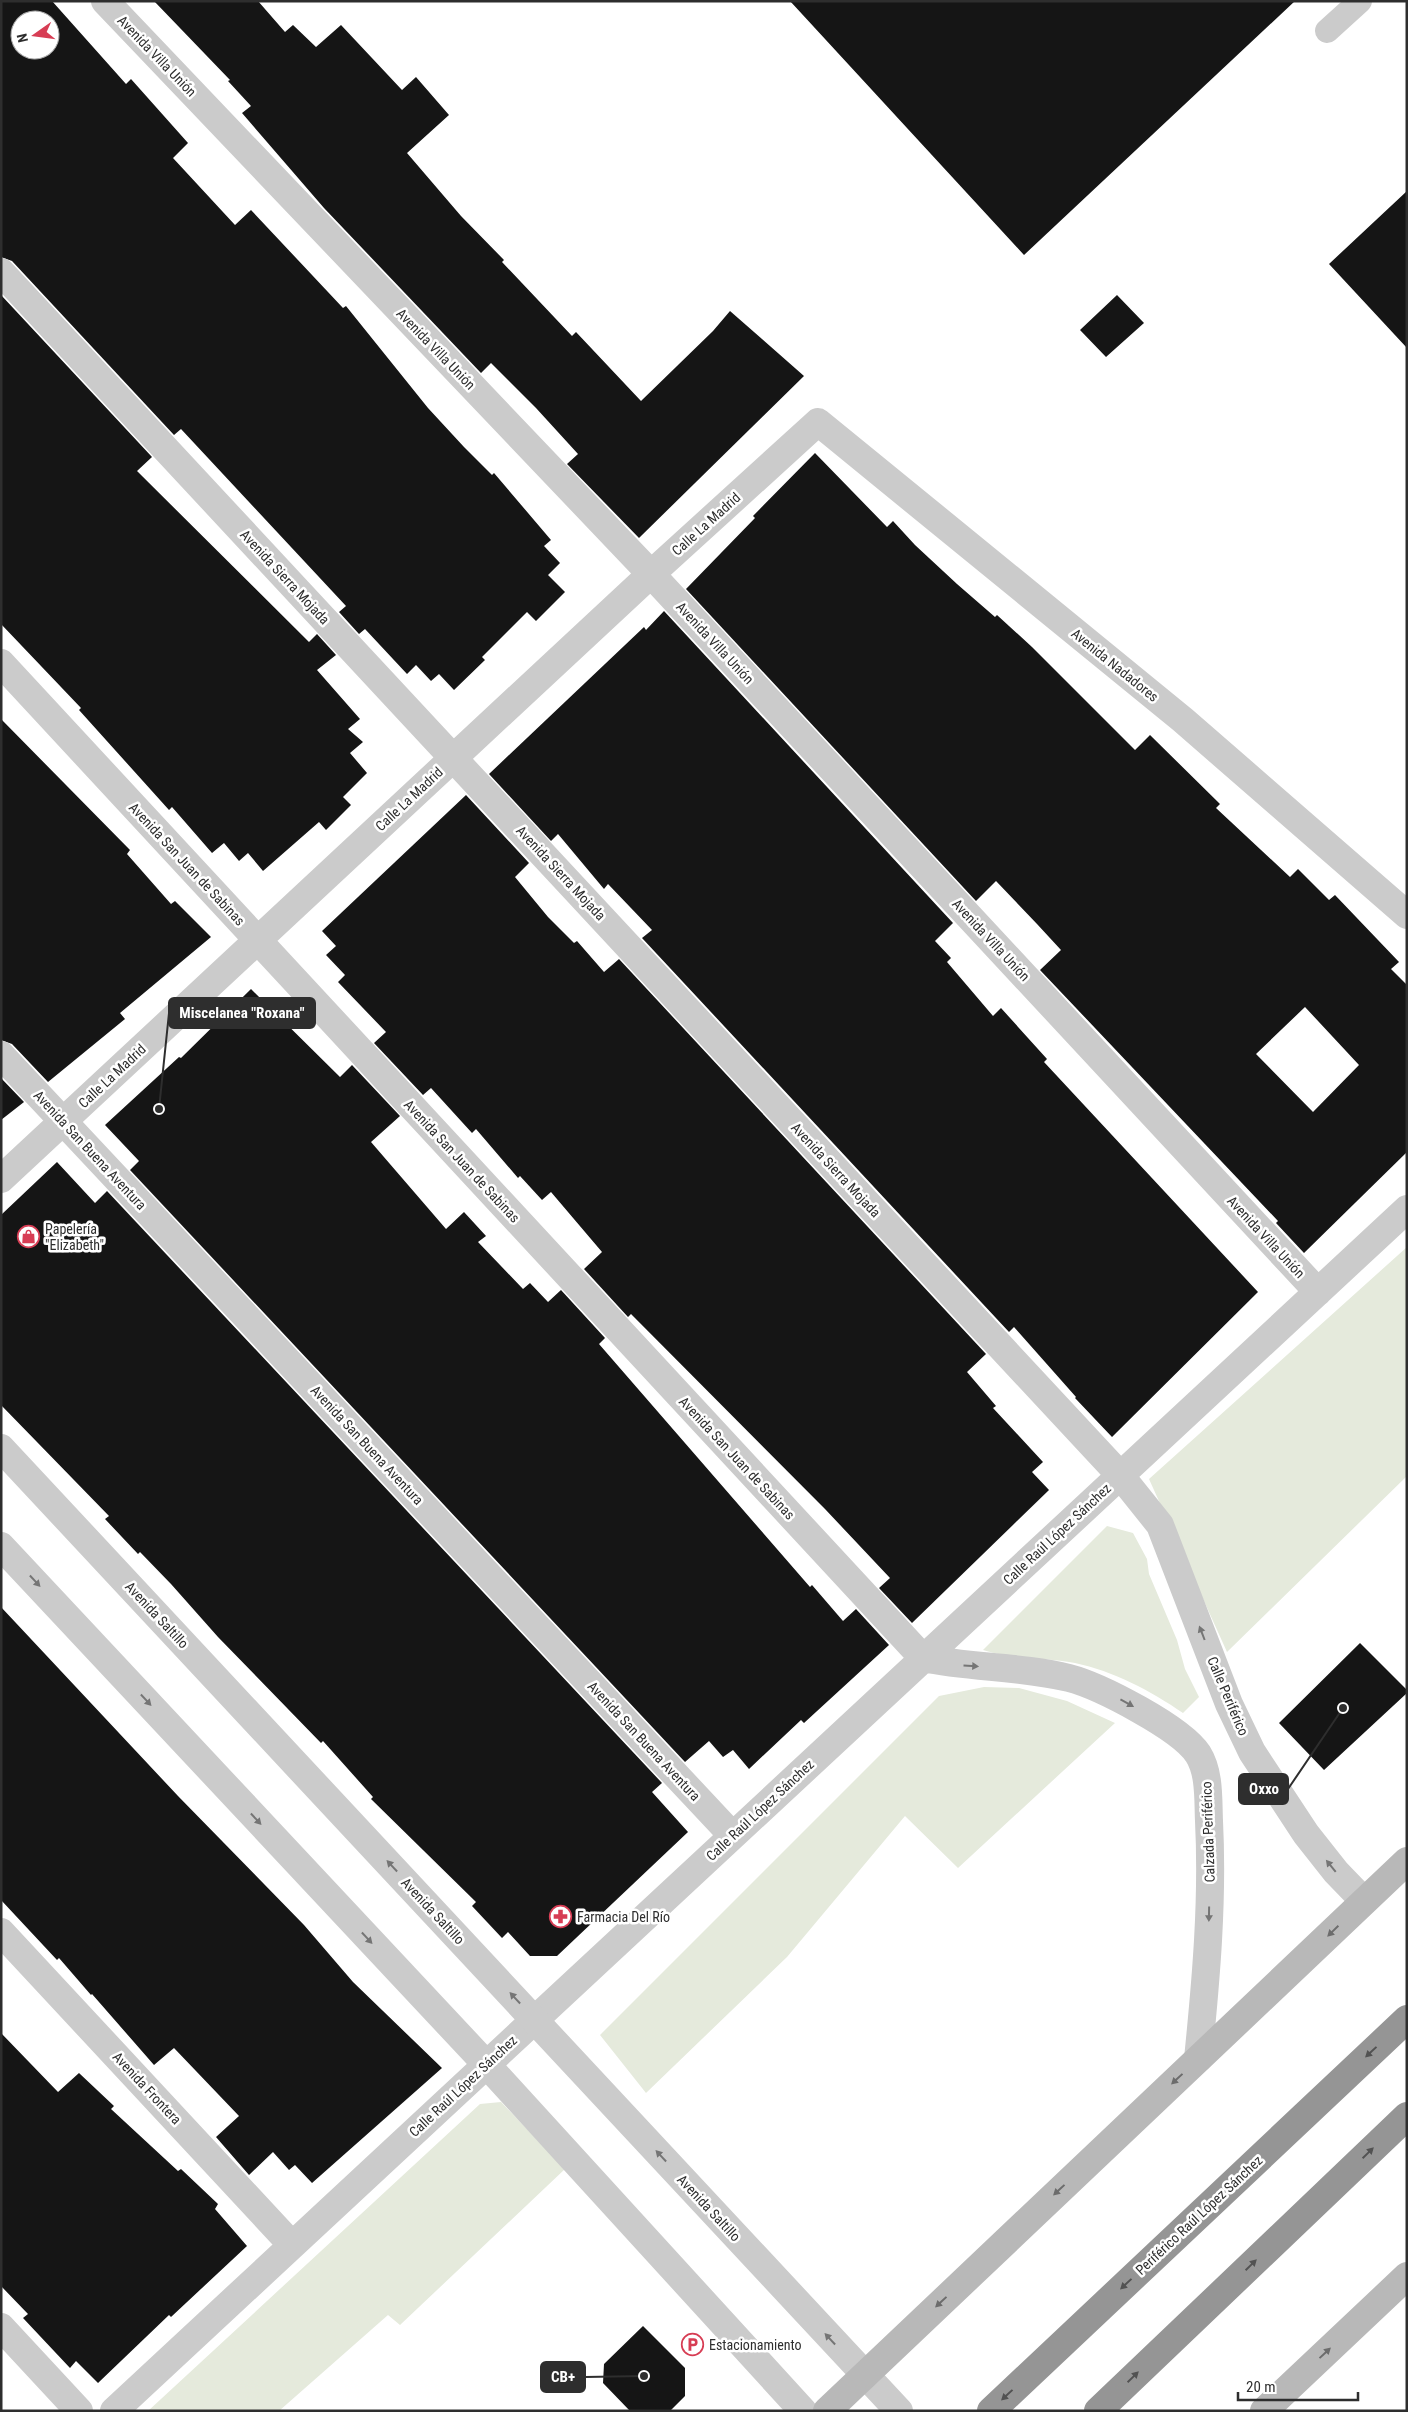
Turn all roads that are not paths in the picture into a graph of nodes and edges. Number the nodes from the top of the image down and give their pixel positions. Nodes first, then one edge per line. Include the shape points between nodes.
1 (105, 1) edge
2 (1360, 1) edge
3 (1327, 30) dead end
4 (1, 272) edge
5 (818, 422) joint
6 (651, 574) junction
7 (1, 663) edge
8 (453, 758) junction
9 (1407, 915) edge
10 (258, 940) junction
11 (1, 1055) edge
12 (64, 1122) junction
13 (1, 1180) edge
14 (1407, 1209) edge
15 (1318, 1292) junction
16 (1, 1448) edge
17 (1120, 1475) junction
18 (1, 1546) edge
19 (923, 1658) junction
20 (732, 1836) junction
21 (1407, 1861) edge
22 (1364, 1901) junction
23 (1, 1932) edge
24 (535, 2019) junction
25 (1407, 2019) edge
26 (1198, 2059) junction
27 (486, 2064) junction
28 (1407, 2116) edge
29 (292, 2245) junction
30 (1407, 2276) edge
31 (1, 2327) edge
32 (864, 2375) junction
33 (79, 2411) edge
34 (114, 2411) edge
35 (803, 2411) edge
36 (827, 2411) edge
37 (899, 2411) edge
38 (991, 2411) edge
39 (1098, 2411) edge
40 (1264, 2411) edge

1 - 6 street, Avenida Villa Unión
2 - 3 lane
4 - 8 street, Avenida Sierra Mojada
5 - 6 street, Calle La Madrid
5 - 9 street, Avenida Nadadores via 1182,720
6 - 8 street, Calle La Madrid
6 - 15 street, Avenida Villa Unión
7 - 10 street, Avenida San Juan de Sabinas
8 - 10 street, Calle La Madrid
8 - 17 street, Avenida Sierra Mojada
10 - 12 street, Calle La Madrid
10 - 19 street, Avenida San Juan de Sabinas
11 - 12 street, Avenida San Buena Aventura
12 - 13 street, Calle La Madrid
12 - 20 street, Avenida San Buena Aventura
14 - 15 street, Calle Raúl López Sánchez
15 - 17 street, Calle Raúl López Sánchez
24 -> 16 street, Avenida Saltillo
17 - 19 street, Calle Raúl López Sánchez
22 -> 17 street, Calle Periférico via 1306,1834 1252,1752 1229,1704 1160,1525
18 -> 27 street
19 - 20 street, Calle Raúl López Sánchez
19 -> 26 street, Calzada Periférico via 958,1666 1033,1670 1072,1679 1111,1694 1154,1718 1198,1754 1208,1780 1211,1853 1209,1957
20 - 24 street, Calle Raúl López Sánchez
21 - 22 main road
22 -> 26 main road
23 - 29 street, Avenida Frontera
24 - 27 street, Calle Raúl López Sánchez
32 -> 24 street, Avenida Saltillo
25 -> 38 highway, Periférico Raúl López Sánchez
26 -> 32 main road
27 - 29 street, Calle Raúl López Sánchez
27 - 35 street
39 -> 28 highway
29 - 34 street, Calle Raúl López Sánchez
40 -> 30 main road
31 - 33 street
32 - 36 main road
32 - 37 street

